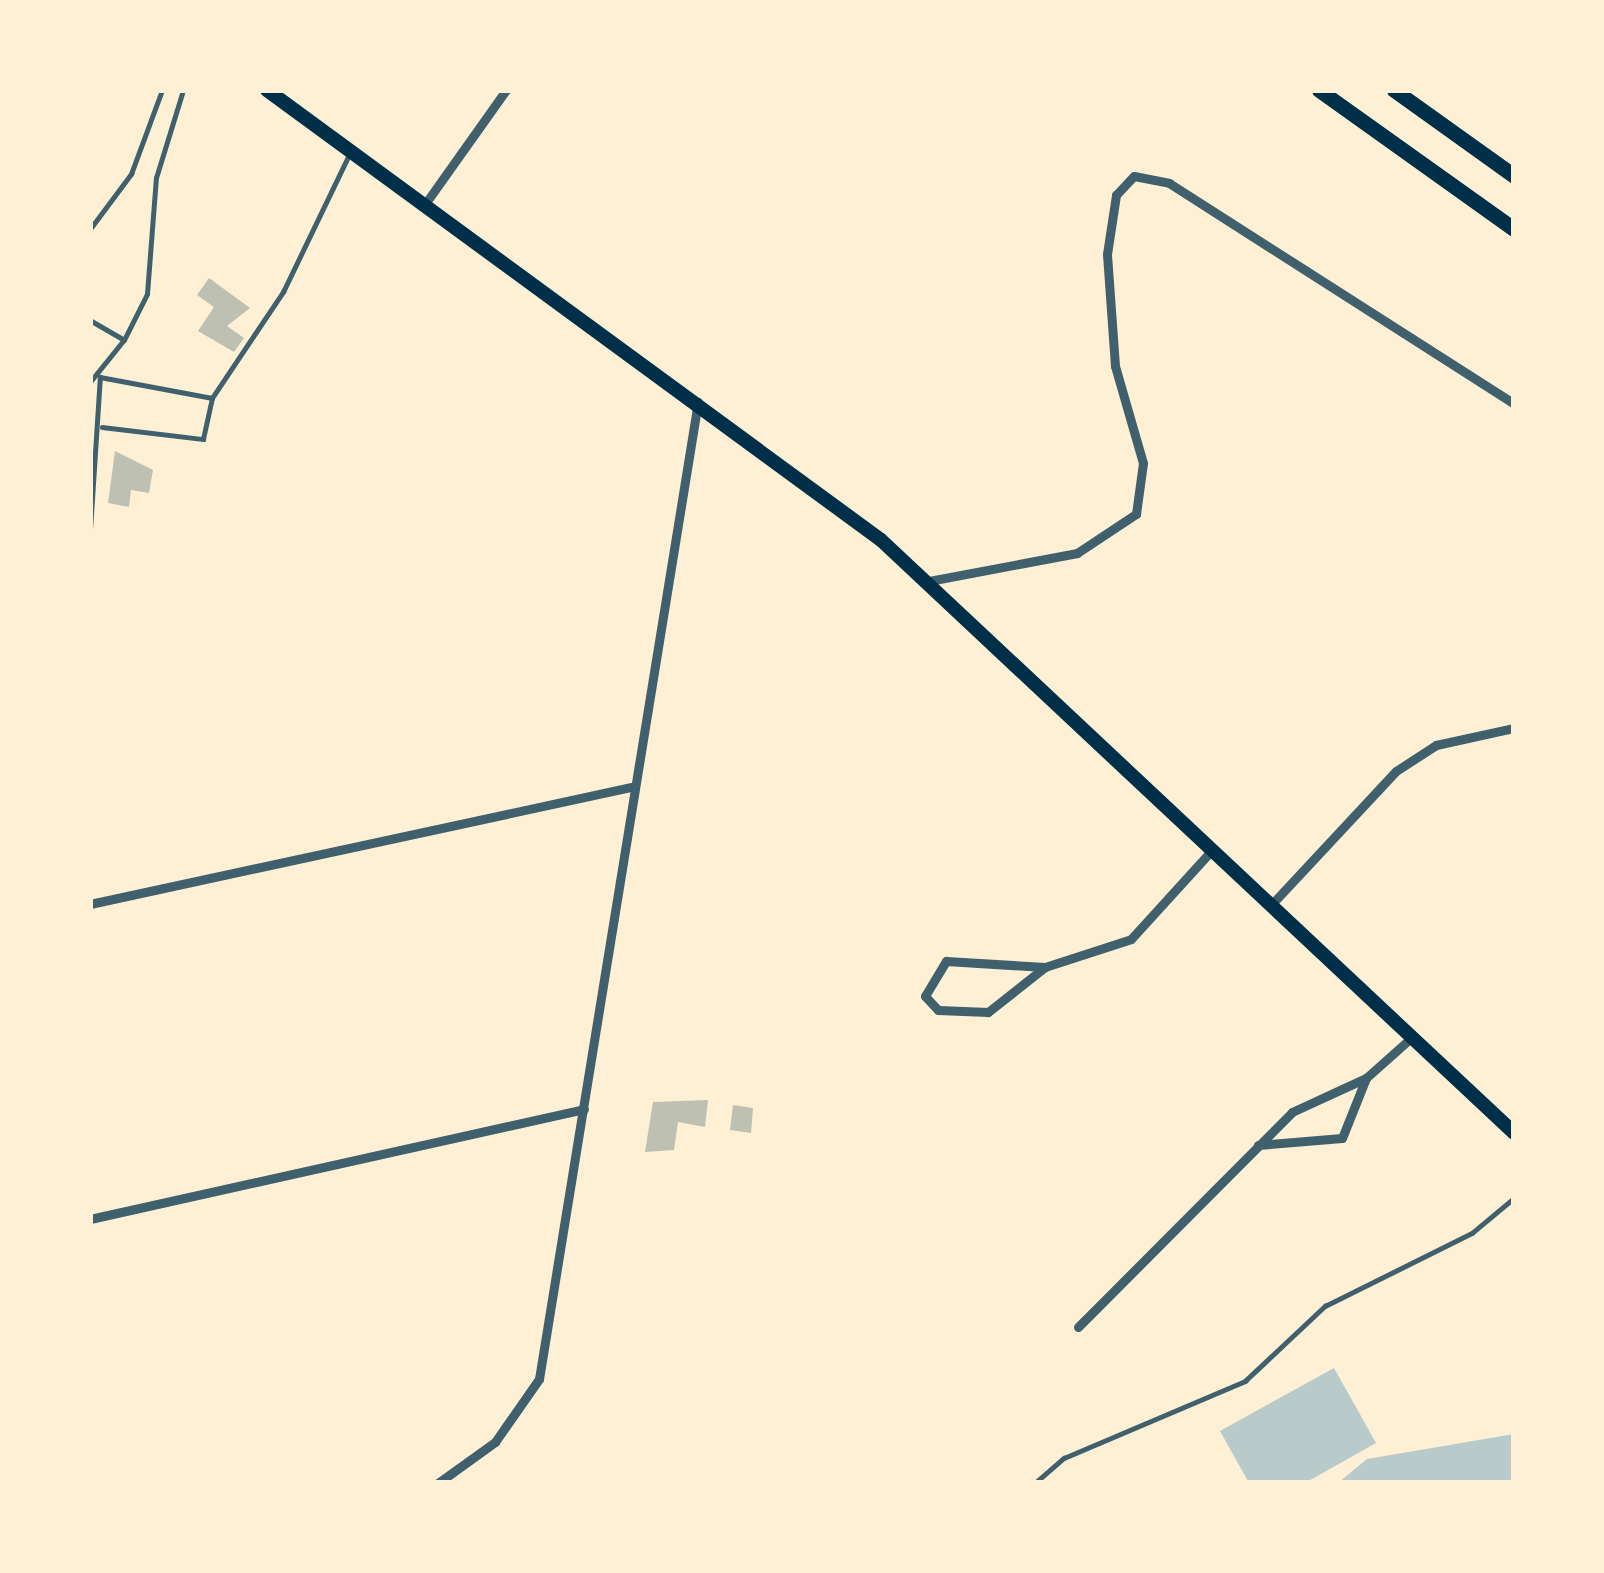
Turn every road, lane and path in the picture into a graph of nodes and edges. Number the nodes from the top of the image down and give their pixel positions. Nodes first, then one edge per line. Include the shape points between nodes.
1 (162, 90) edge
2 (183, 90) edge
3 (267, 90) edge
4 (506, 90) edge
5 (1319, 90) edge
6 (1394, 90) edge
7 (351, 150) junction
8 (1514, 176) edge
9 (425, 204) junction
10 (90, 229) edge
11 (1514, 229) edge
12 (90, 320) edge
13 (124, 340) junction
14 (100, 377) junction
15 (90, 382) edge
16 (212, 398) junction
17 (698, 402) junction
18 (1514, 404) edge
19 (102, 427) junction
20 (90, 530) edge
21 (929, 581) junction
22 (1514, 728) edge
23 (631, 788) junction
24 (1212, 850) junction
25 (90, 904) edge
26 (1271, 905) junction
27 (1045, 967) junction
28 (1412, 1037) junction
29 (1366, 1078) junction
30 (584, 1109) junction
31 (1514, 1132) edge
32 (1258, 1145) junction
33 (1514, 1198) edge
34 (90, 1219) edge
35 (1078, 1327) dead end
36 (438, 1483) edge
37 (1036, 1483) edge

1 - 10 lane via 131,174
2 - 13 lane via 156,178 155,268
3 - 7 main road
4 - 9 street
5 - 11 highway
6 - 8 highway
7 - 9 main road
7 - 16 lane via 283,292
9 - 17 main road
12 - 13 lane
13 - 14 lane
14 - 15 lane
14 - 16 lane
14 - 19 lane
16 - 19 lane via 197,442
17 - 21 main road
17 - 23 street
18 - 21 street via 1168,183 1134,176 1116,195 1107,254 1111,344 1143,463 1136,514 1077,553
19 - 20 lane
21 - 24 main road
22 - 26 street via 1436,745 1396,772
23 - 25 street
23 - 30 street
24 - 26 main road
24 - 27 street via 1144,931
26 - 28 main road
27 - 27 street via 946,961 925,996 938,1010 988,1012
28 - 29 street
28 - 31 main road
29 - 32 street via 1310,1099
29 - 32 street via 1342,1138
30 - 34 street
30 - 36 street via 539,1379 495,1442
32 - 35 street
33 - 37 lane via 1472,1233 1325,1306 1228,1391 1064,1458

